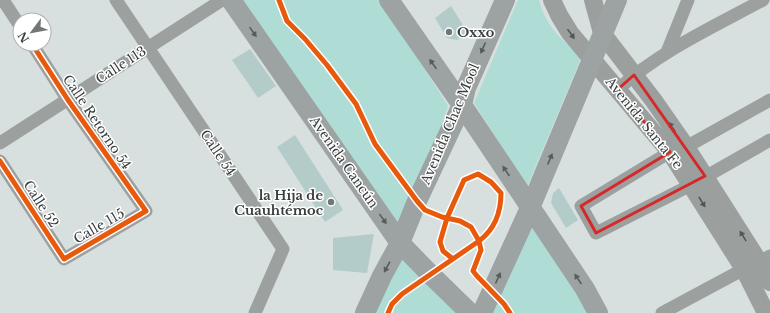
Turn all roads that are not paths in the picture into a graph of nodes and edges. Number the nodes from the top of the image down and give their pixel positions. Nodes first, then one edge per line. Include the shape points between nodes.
1 (3, 0) edge
2 (116, 0) edge
3 (222, 0) edge
4 (231, 0) edge
5 (390, 0) edge
6 (505, 0) edge
7 (552, 0) edge
8 (593, 0) edge
9 (617, 0) edge
10 (688, 0) edge
11 (763, 0) edge
12 (12, 14) edge
13 (602, 33) junction
14 (148, 48) junction
15 (37, 52) edge
16 (667, 52) junction
17 (591, 60) junction
18 (634, 75) junction
19 (617, 90) junction
20 (460, 95) junction
21 (68, 100) junction
22 (770, 100) edge
23 (770, 140) edge
24 (0, 143) edge
25 (678, 149) junction
26 (0, 161) edge
27 (698, 180) junction
28 (530, 208) junction
29 (146, 211) joint
30 (400, 243) junction
31 (64, 260) joint
32 (758, 262) edge
33 (770, 282) edge
34 (255, 313) edge
35 (365, 313) edge
36 (470, 313) edge
37 (482, 313) edge
38 (598, 313) edge
39 (662, 313) edge
40 (766, 313) edge

1 - 12 street
2 - 14 street, Calle 54
3 - 14 street, Calle 113
4 -> 30 main road, Avenida Cancún
20 -> 5 main road
6 -> 20 main road, Avenida Chac Mool
7 -> 17 street, Avenida Santa Fe via 570,33
8 - 13 street, Avenida Santa Fe
9 - 13 main road
10 - 16 street
11 - 16 street
13 - 17 main road
13 - 18 street, Avenida Santa Fe
14 - 21 street, Calle 113
14 - 34 street, Calle 54 via 283,249
15 - 21 street, Calle Retorno 54
16 - 18 street
17 - 19 street, Avenida Santa Fe
28 -> 17 main road
18 - 19 street
25 -> 18 street, Avenida Santa Fe via 654,101
19 - 25 street, Avenida Santa Fe
28 -> 20 main road
20 - 30 main road, Avenida Chac Mool
21 - 24 street, Calle 113
21 - 29 street, Calle Retorno 54
22 - 25 street
23 - 27 street
25 - 27 street, Avenida Santa Fe
25 - 27 street via 581,206 596,233
26 - 31 street, Calle 52
27 - 32 street, Avenida Santa Fe
37 -> 28 main road
38 -> 28 main road via 585,289
29 - 31 street, Calle 115
30 -> 35 main road, Avenida Chac Mool
30 - 36 main road, Avenida Cancún
32 - 33 street, Avenida Santa Fe
32 - 39 street
32 - 40 street, Avenida Santa Fe

